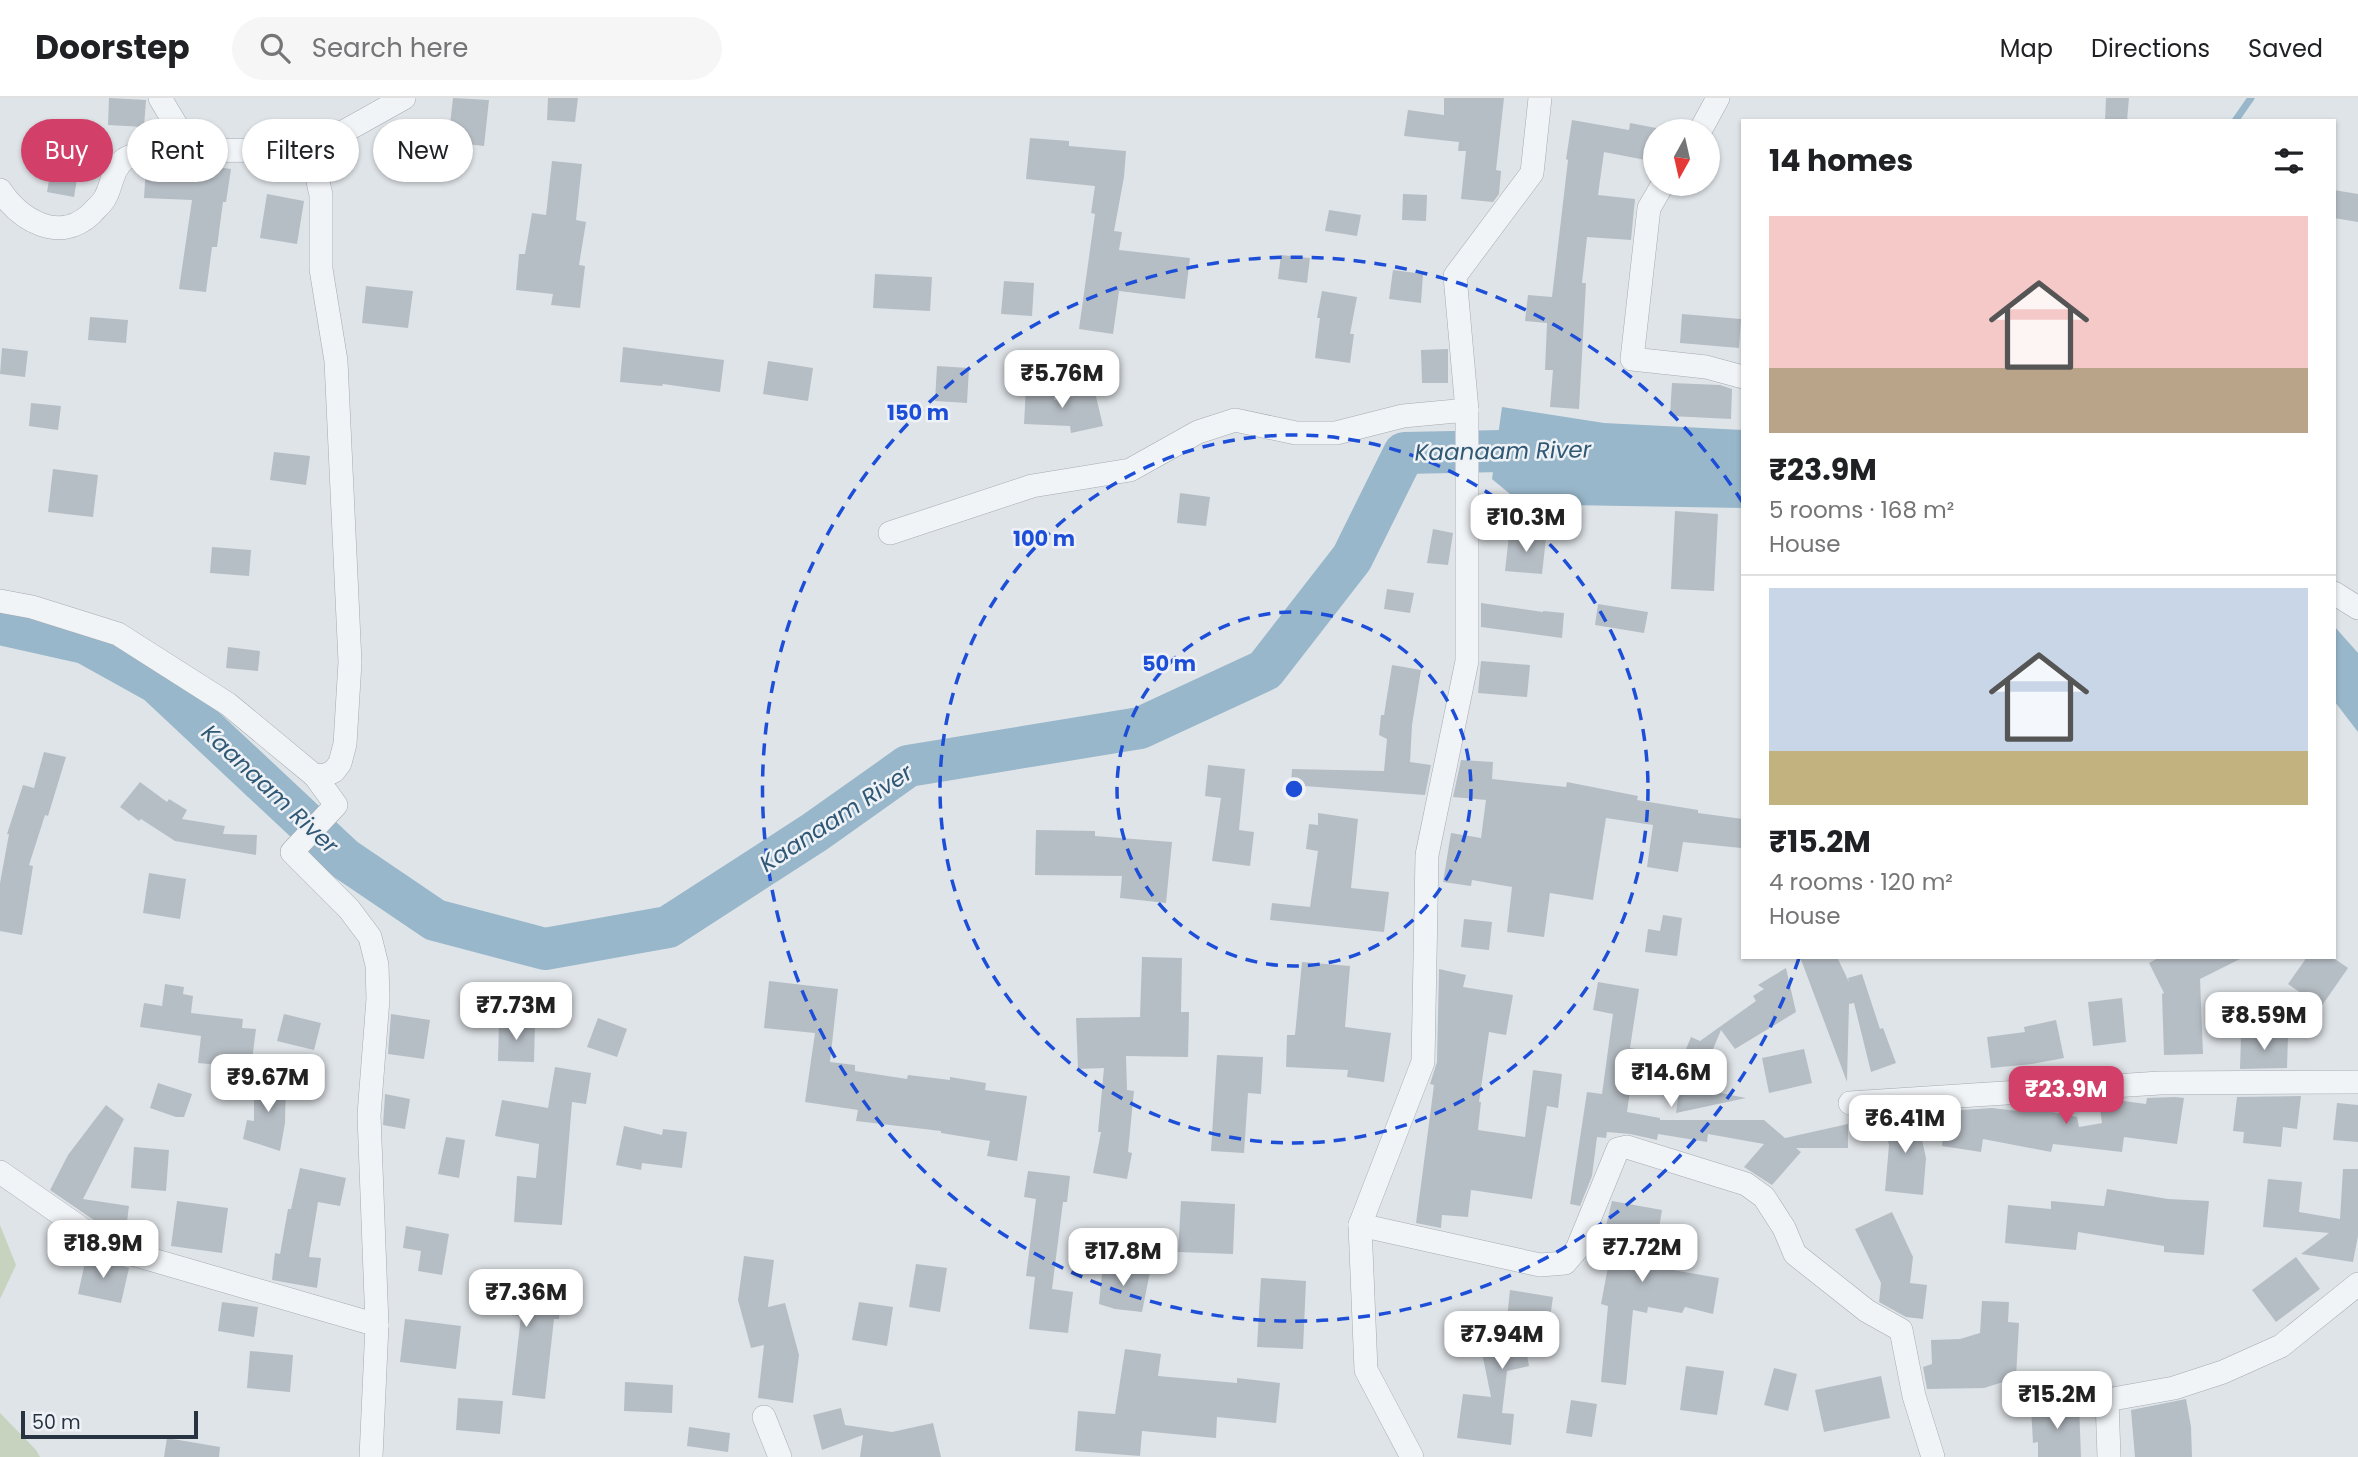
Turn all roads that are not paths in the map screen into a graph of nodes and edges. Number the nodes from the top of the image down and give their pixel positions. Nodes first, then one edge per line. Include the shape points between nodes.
1 (160, 98) edge
2 (404, 98) edge
3 (1540, 98) edge
4 (1718, 98) edge
5 (173, 119) edge
6 (1707, 119) edge
7 (359, 123) edge
8 (127, 159) edge
9 (318, 182) edge
10 (0, 190) edge
11 (1656, 196) edge
12 (1741, 376) edge
13 (1467, 410) junction
14 (890, 533) dead end
15 (2336, 594) edge
16 (0, 601) edge
17 (2358, 608) edge
18 (315, 776) junction
19 (2358, 1082) edge
20 (1850, 1104) dead end
21 (0, 1172) edge
22 (1360, 1225) junction
23 (2358, 1284) edge
24 (377, 1325) junction
25 (764, 1417) dead end
26 (371, 1457) edge
27 (780, 1457) edge
28 (1412, 1457) edge
29 (1933, 1457) edge
30 (2109, 1457) edge

1 - 5 street
2 - 7 street
3 - 13 street via 1532,173 1455,276
4 - 6 street
8 - 10 street via 114,173 105,200 83,221 59,230 40,225 11,206
9 - 18 street via 320,269 336,361 350,662 340,763 334,771
11 - 12 street via 1648,208 1632,359 1706,367
13 - 14 street via 1402,415 1336,433 1296,433 1235,421 1198,432 1130,470 1032,486
13 - 22 street via 1467,661 1427,855 1423,1062
15 - 17 street
16 - 18 street via 118,634 229,704
18 - 24 street via 336,805 292,852 349,909 370,937 377,965 379,999 369,1115
19 - 20 street via 2160,1083
21 - 24 street via 108,1247
22 - 28 street via 1366,1370
22 - 29 street via 1540,1265 1564,1263 1577,1249 1618,1149 1627,1147 1746,1184 1764,1197 1795,1254 1867,1311 1901,1330 1914,1396
23 - 30 street via 2281,1346 2223,1373 2107,1401
24 - 26 street
25 - 27 street

